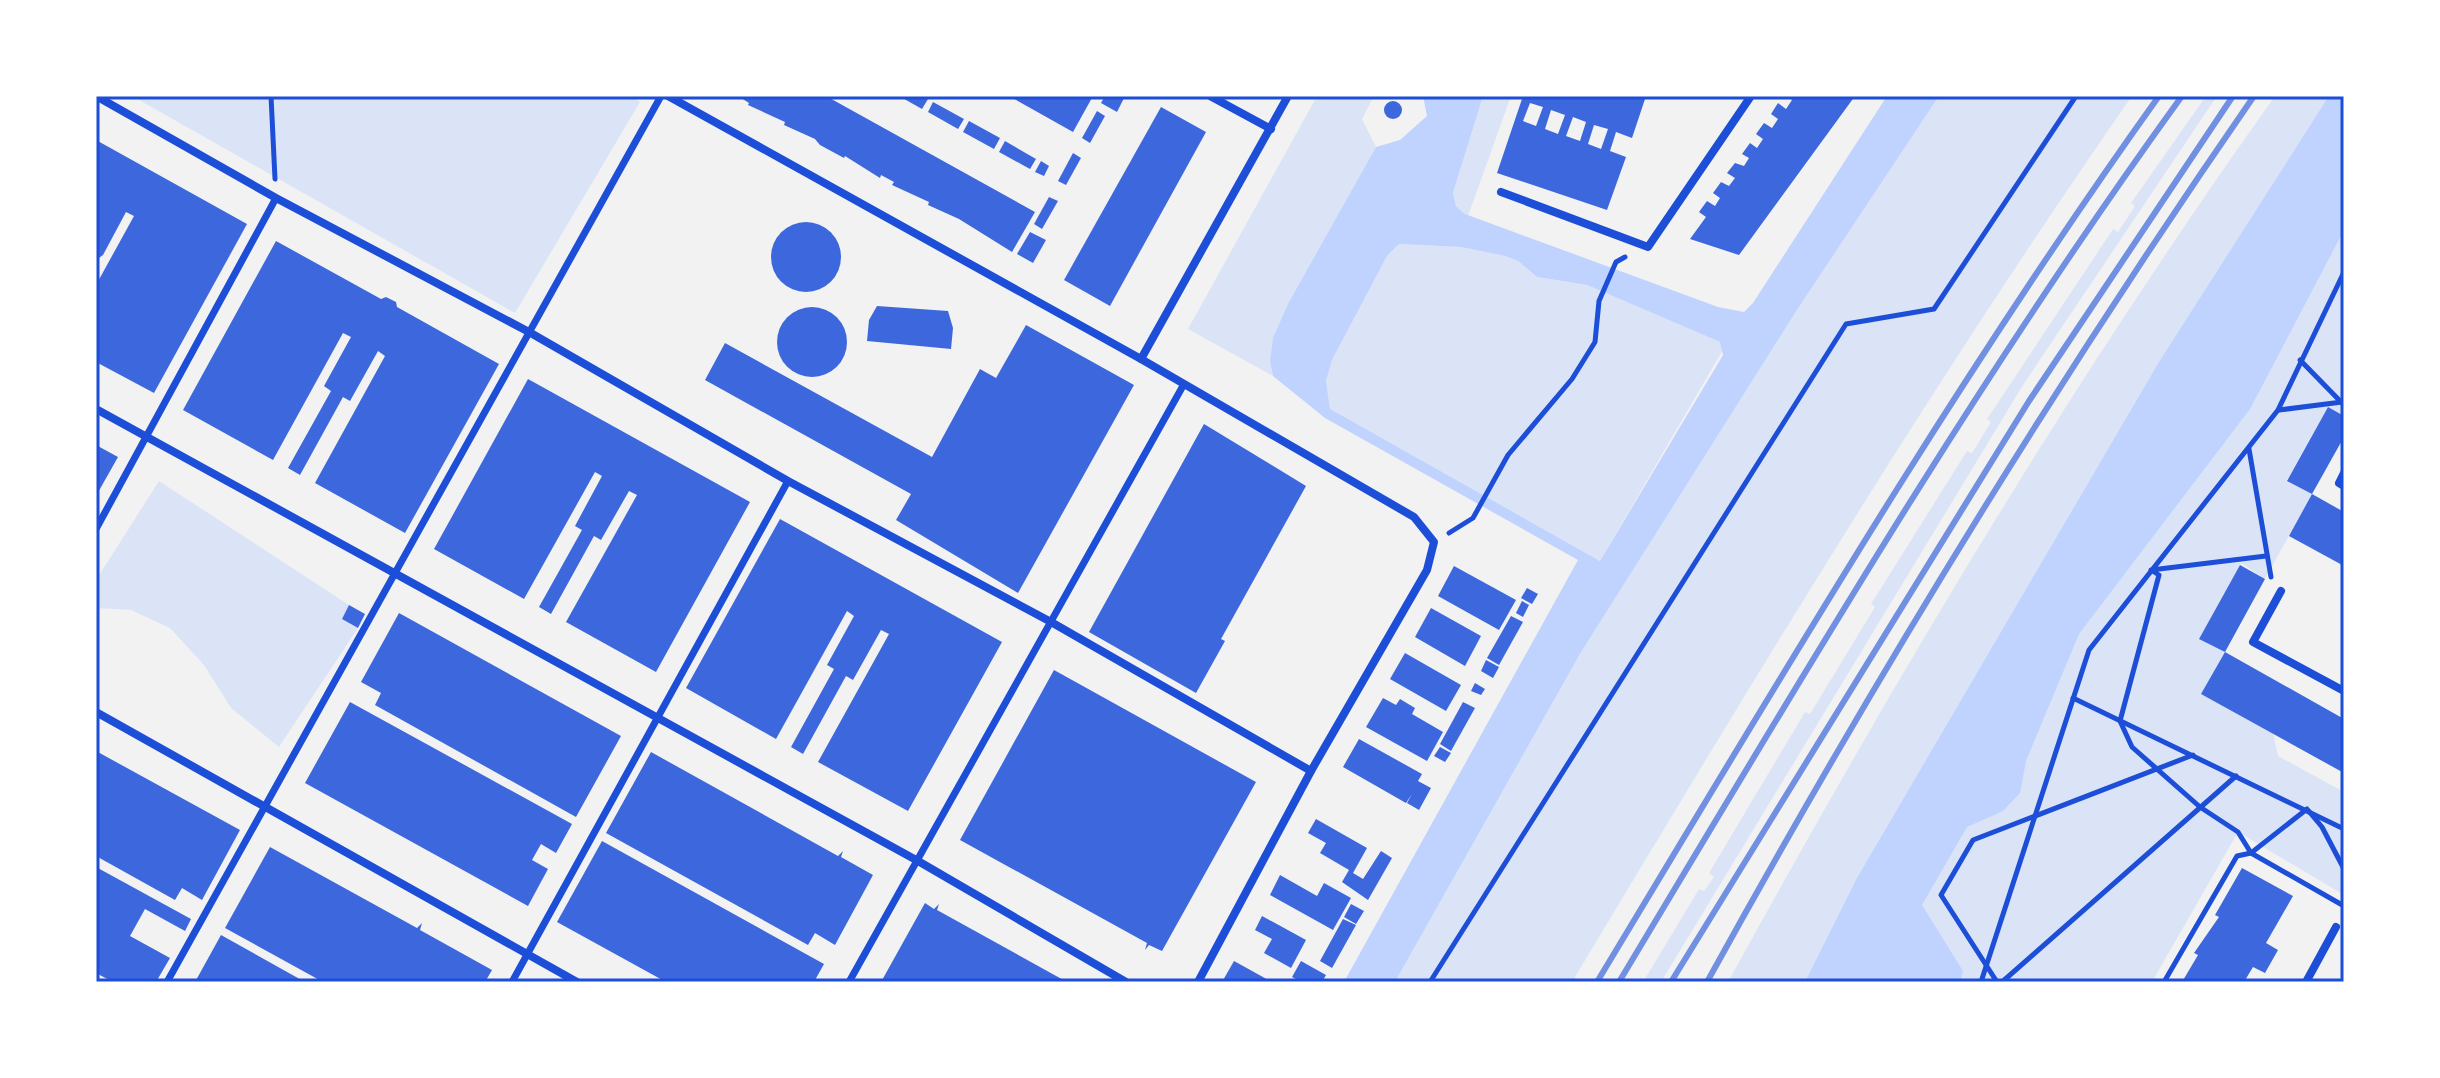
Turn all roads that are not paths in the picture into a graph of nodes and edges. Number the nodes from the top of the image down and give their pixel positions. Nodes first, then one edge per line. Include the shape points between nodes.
1 (96, 96) edge
2 (661, 96) edge
3 (668, 96) edge
4 (1210, 96) edge
5 (1288, 96) edge
6 (1751, 96) edge
7 (1271, 129) junction
8 (1501, 192) dead end
9 (276, 198) junction
10 (529, 332) junction
11 (1141, 359) junction
12 (1184, 384) junction
13 (96, 409) edge
14 (148, 437) junction
15 (2344, 473) edge
16 (788, 481) junction
17 (2344, 486) edge
18 (96, 529) edge
19 (395, 574) junction
20 (2281, 591) road end
21 (1051, 622) junction
22 (2344, 691) edge
23 (96, 712) edge
24 (657, 719) junction
25 (1311, 771) junction
26 (265, 806) junction
27 (918, 861) junction
28 (2336, 927) dead end
29 (527, 954) junction
30 (167, 982) edge
31 (512, 982) edge
32 (577, 982) edge
33 (849, 982) edge
34 (1126, 982) edge
35 (1198, 982) edge
36 (2306, 982) edge

1 - 9 street
2 - 10 street
3 - 11 street
4 - 7 street
5 - 7 street
6 - 8 street via 1648,247
7 - 11 street
9 - 10 street
9 - 14 street
10 - 16 street
10 - 19 street
11 - 12 street
12 - 21 street
12 - 25 street via 1414,517 1434,542 1427,570
13 - 14 street
14 - 18 street
14 - 19 street
15 - 17 street via 2339,483
16 - 21 street
16 - 24 street
19 - 24 street
19 - 26 street
20 - 22 street via 2253,642
21 - 25 street
21 - 27 street
23 - 26 street
24 - 27 street
24 - 29 street
25 - 35 street
26 - 29 street
26 - 30 street
27 - 33 street
27 - 34 street
28 - 36 street
29 - 31 street
29 - 32 street

